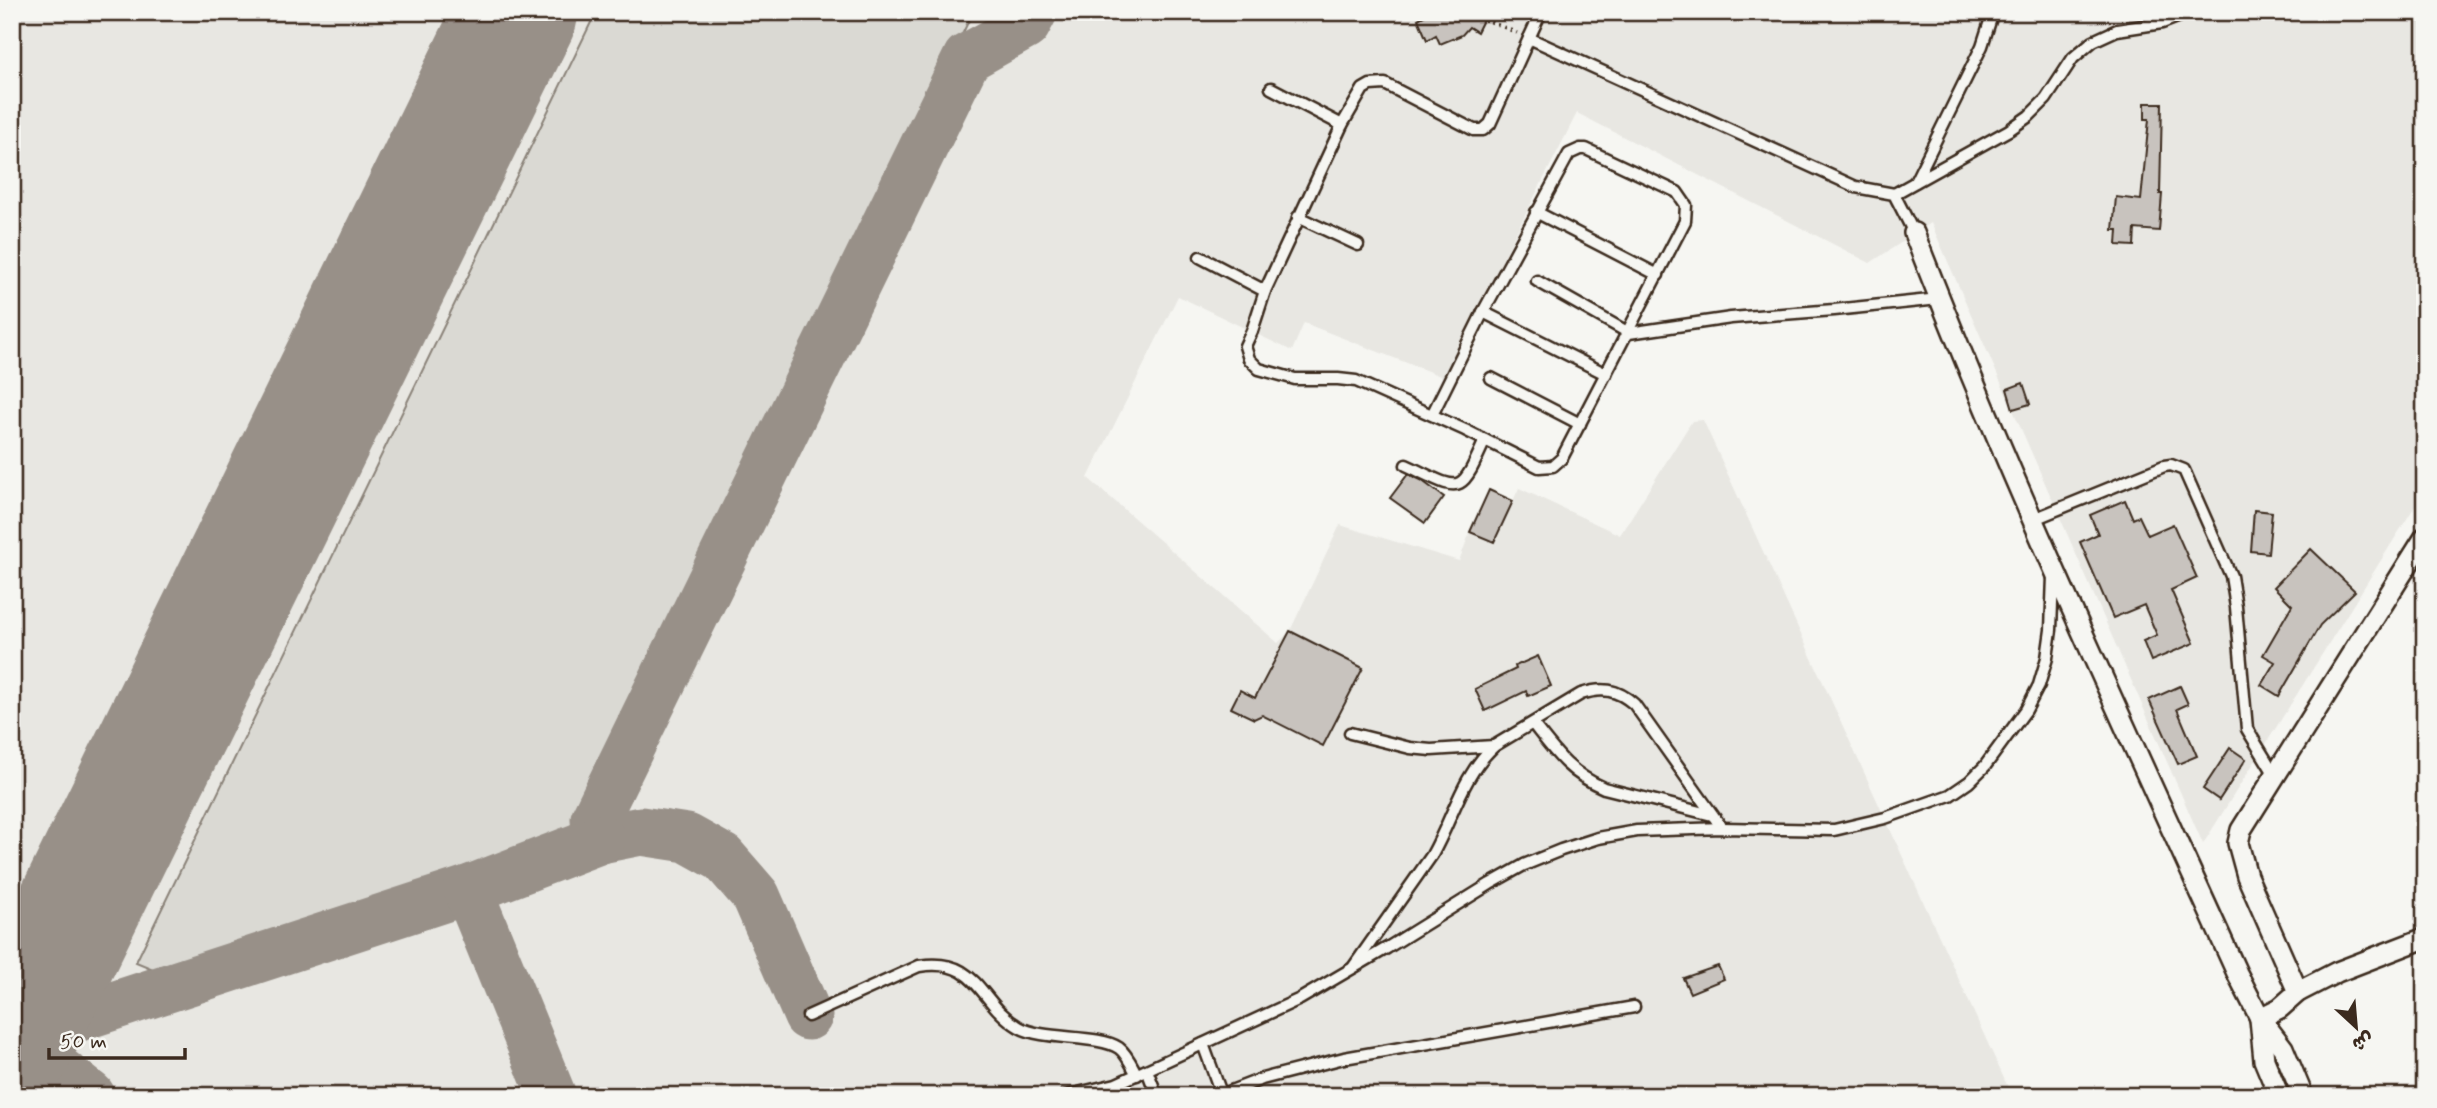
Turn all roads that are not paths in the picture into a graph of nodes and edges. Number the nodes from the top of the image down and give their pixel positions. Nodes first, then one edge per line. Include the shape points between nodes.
1 (1541, 12) edge
2 (1993, 12) edge
3 (2190, 12) edge
4 (1529, 38) junction
5 (1270, 88) dead end
6 (1342, 125) junction
7 (1914, 182) junction
8 (1894, 194) junction
9 (1536, 212) junction
10 (1298, 217) junction
11 (1914, 233) joint
12 (1358, 245) dead end
13 (1200, 257) dead end
14 (1658, 275) junction
15 (1537, 281) dead end
16 (1265, 291) junction
17 (1939, 299) junction
18 (1483, 313) junction
19 (1629, 333) junction
20 (1606, 374) junction
21 (1490, 378) dead end
22 (1432, 415) junction
23 (1580, 424) junction
24 (1485, 440) junction
25 (1406, 465) dead end
26 (2034, 519) junction
27 (2425, 537) edge
28 (2053, 566) junction
29 (1533, 724) junction
30 (1350, 733) dead end
31 (1494, 746) junction
32 (2276, 775) junction
33 (1713, 815) junction
34 (1722, 828) junction
35 (2425, 938) edge
36 (1352, 970) junction
37 (2298, 992) junction
38 (1634, 1007) dead end
39 (808, 1016) dead end
40 (2260, 1018) junction
41 (1203, 1044) junction
42 (1142, 1072) junction
43 (1221, 1095) edge
44 (1065, 1096) edge
45 (1157, 1096) edge
46 (2279, 1096) edge
47 (2303, 1096) edge

1 - 4 lane
2 - 7 lane via 1982,46
3 - 7 lane via 2093,41 2073,58 2029,116
4 - 6 lane via 1490,124 1483,130 1474,130 1377,83 1363,89
4 - 8 lane via 1856,187
5 - 6 lane
6 - 10 lane
7 - 8 lane
8 - 11 lane
9 - 14 lane
9 - 14 lane via 1565,158 1580,149 1677,192 1686,205 1685,221
9 - 18 lane
10 - 12 lane
10 - 16 lane
11 - 17 street
13 - 16 lane
14 - 19 lane
15 - 19 lane
16 - 22 lane via 1245,346 1253,365 1295,379 1356,381
17 - 19 lane via 1731,318
17 - 26 street
18 - 20 lane
18 - 22 lane
19 - 20 lane
20 - 23 lane
21 - 23 lane
22 - 24 lane
23 - 24 lane via 1562,458 1546,468
24 - 25 lane via 1469,476 1460,484 1448,484
26 - 28 street
26 - 32 lane via 2164,466 2184,470 2231,576 2246,729
27 - 32 street
28 - 34 lane via 2051,630 2039,685 1986,766 1969,782 1929,803 1834,830
28 - 40 street
29 - 31 lane
29 - 33 lane via 1566,765 1590,782
29 - 33 lane via 1581,694 1609,690 1623,695
30 - 31 lane via 1431,750
31 - 36 lane via 1472,770 1432,855
32 - 37 street via 2241,830 2238,843 2247,876
33 - 34 lane
34 - 36 lane via 1637,831 1560,849 1490,884
35 - 37 street
36 - 41 lane
37 - 40 street
38 - 43 lane via 1343,1058
39 - 42 lane via 919,966 947,965 971,979 1018,1027 1115,1046
40 - 46 street via 2264,1060
40 - 47 street via 2283,1048
41 - 42 lane
41 - 43 lane
42 - 44 lane
42 - 45 lane

